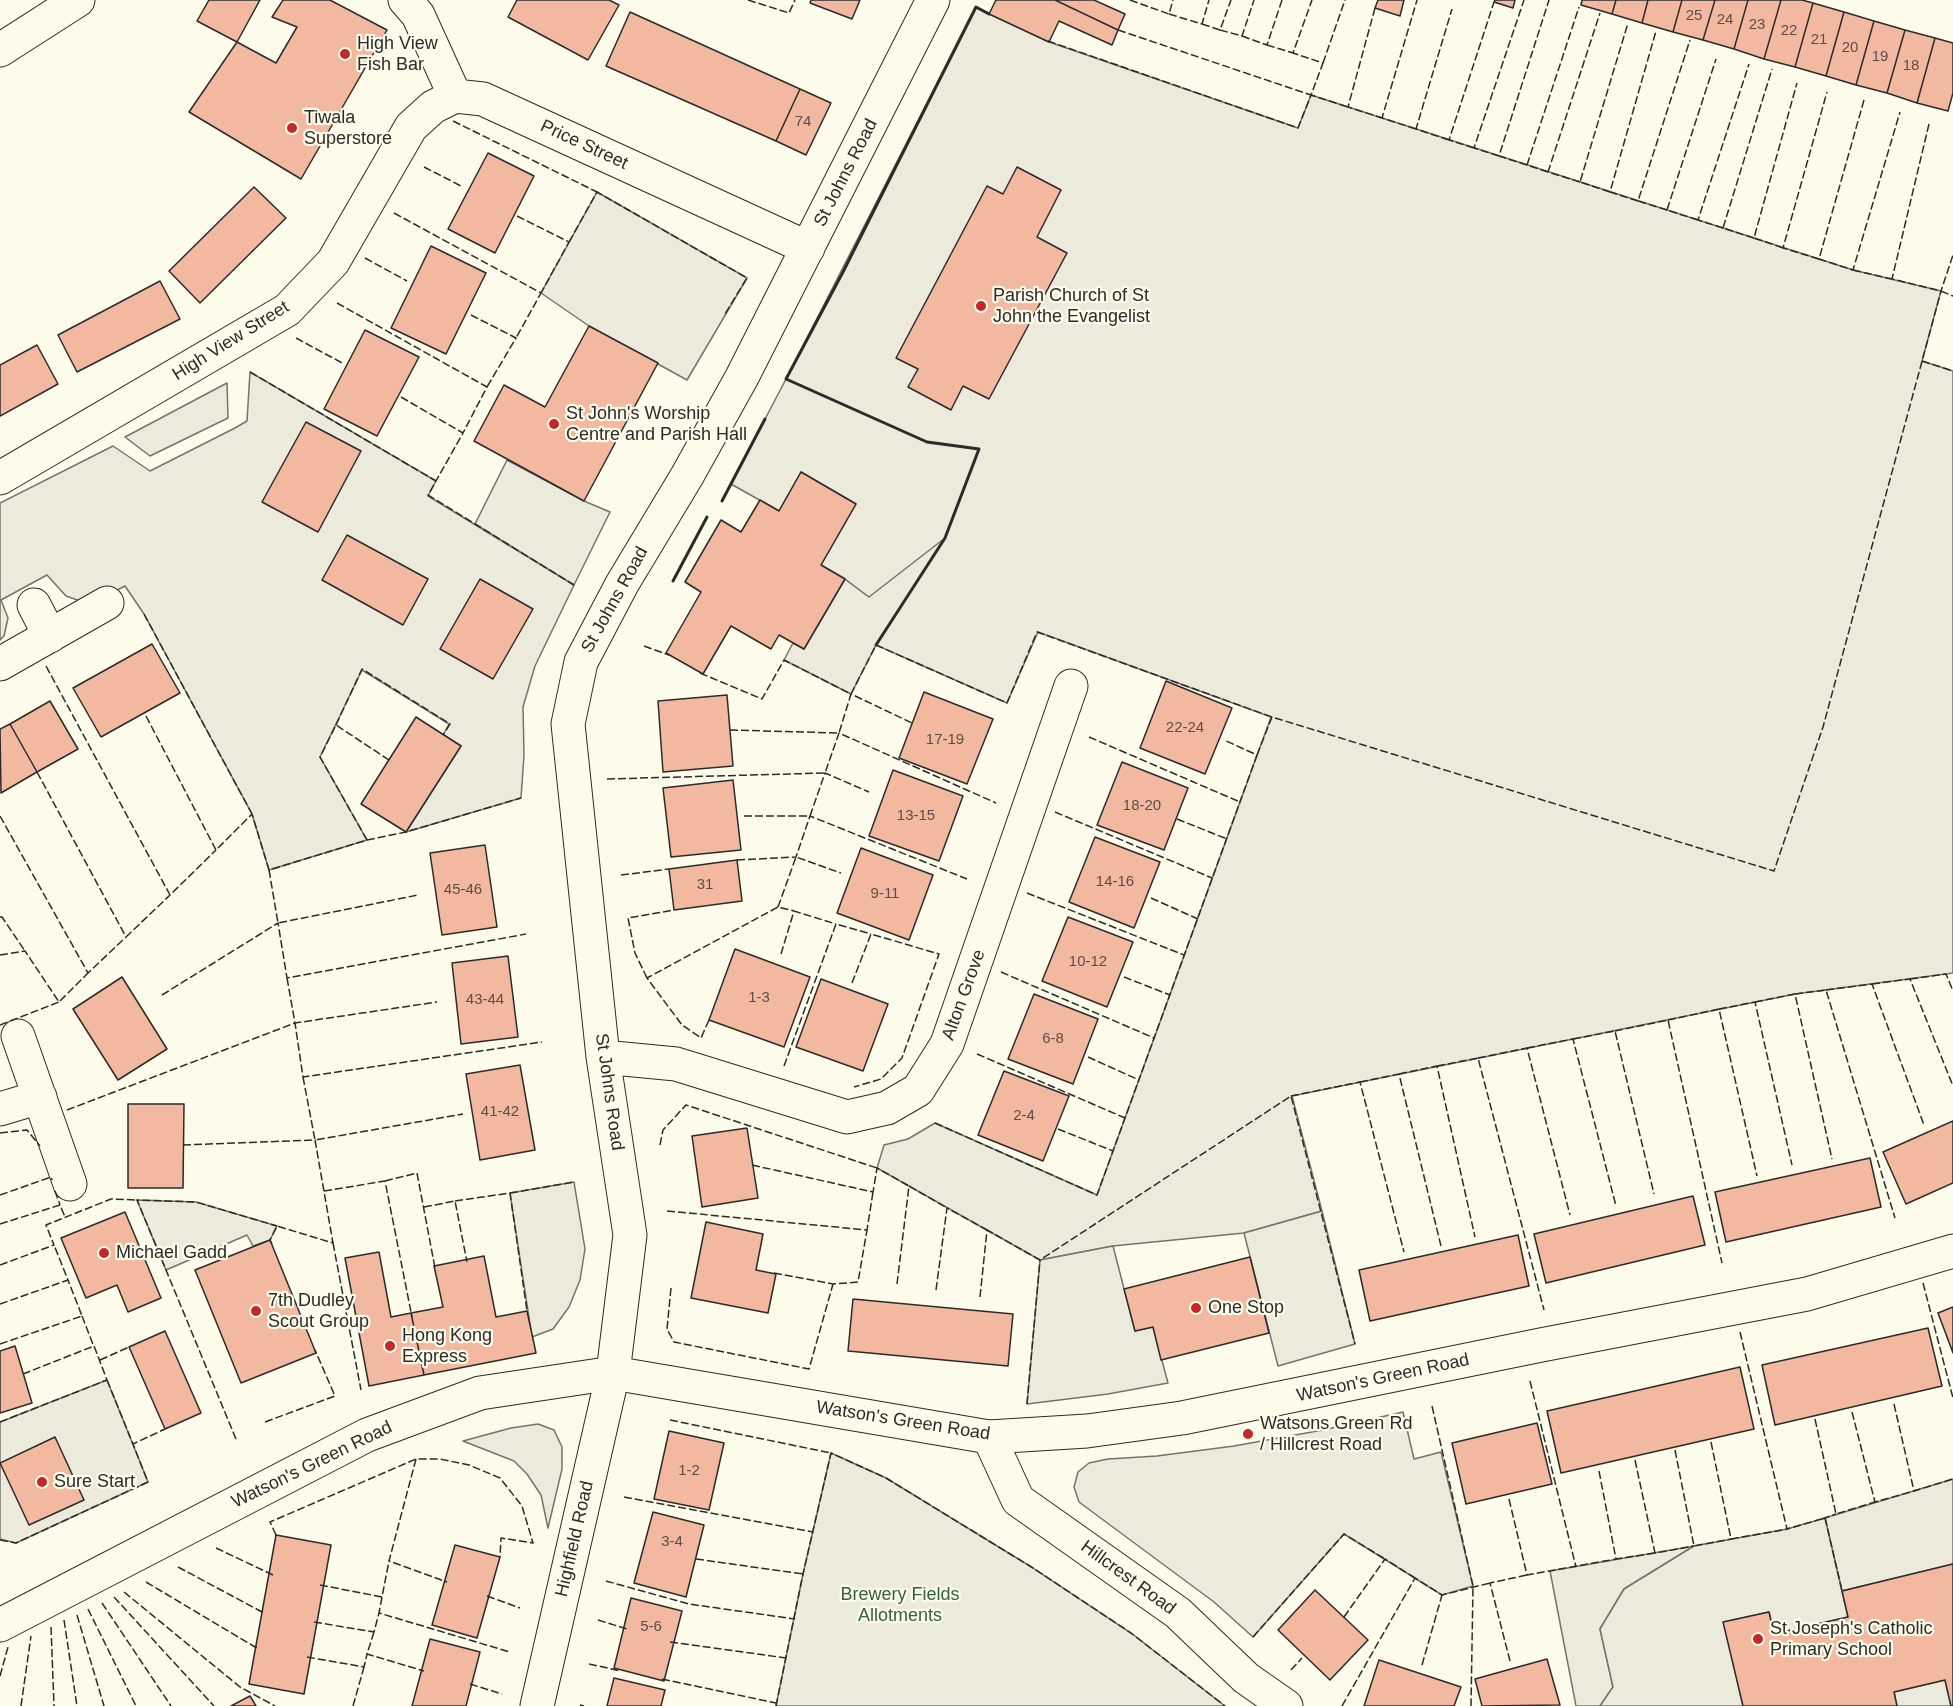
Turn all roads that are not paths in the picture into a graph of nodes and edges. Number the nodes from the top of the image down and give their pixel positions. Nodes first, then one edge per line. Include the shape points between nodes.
1 (78, 0) edge
2 (405, 0) edge
3 (933, 0) edge
4 (0, 51) edge
5 (455, 96) junction
6 (808, 248) junction
7 (0, 478) edge
8 (107, 603) dead end
9 (34, 605) dead end
10 (50, 636) junction
11 (0, 664) edge
12 (1071, 686) dead end
13 (18, 1036) dead end
14 (603, 1057) junction
15 (40, 1097) junction
16 (0, 1109) edge
17 (70, 1184) dead end
18 (1953, 1251) edge
19 (613, 1373) junction
20 (989, 1437) junction
21 (0, 1625) edge
22 (537, 1706) edge
23 (1286, 1706) edge

1 - 4 street
2 - 5 street via 418,15
3 - 6 street, St Johns Road
5 - 6 street, Price Street via 483,99
5 - 7 street, High View Street via 433,107 411,127 333,262 287,310
6 - 14 street, St Johns Road via 725,410 622,584 581,662 568,724
8 - 10 street
9 - 10 street
10 - 11 street
12 - 14 street, Alton Grove via 947,1044 918,1090 887,1108 847,1118 676,1064
13 - 15 street
14 - 19 street, St Johns Road via 630,1235
15 - 16 street
15 - 17 street
18 - 20 street, Watson's Green Road via 1807,1294 1182,1418 1087,1431
19 - 20 street, Watson's Green Road
19 - 21 street, Watson's Green Road via 480,1393 367,1435
19 - 22 street, Highfield Road
20 - 23 street, Hillcrest Road via 1018,1500 1178,1613 1246,1678

